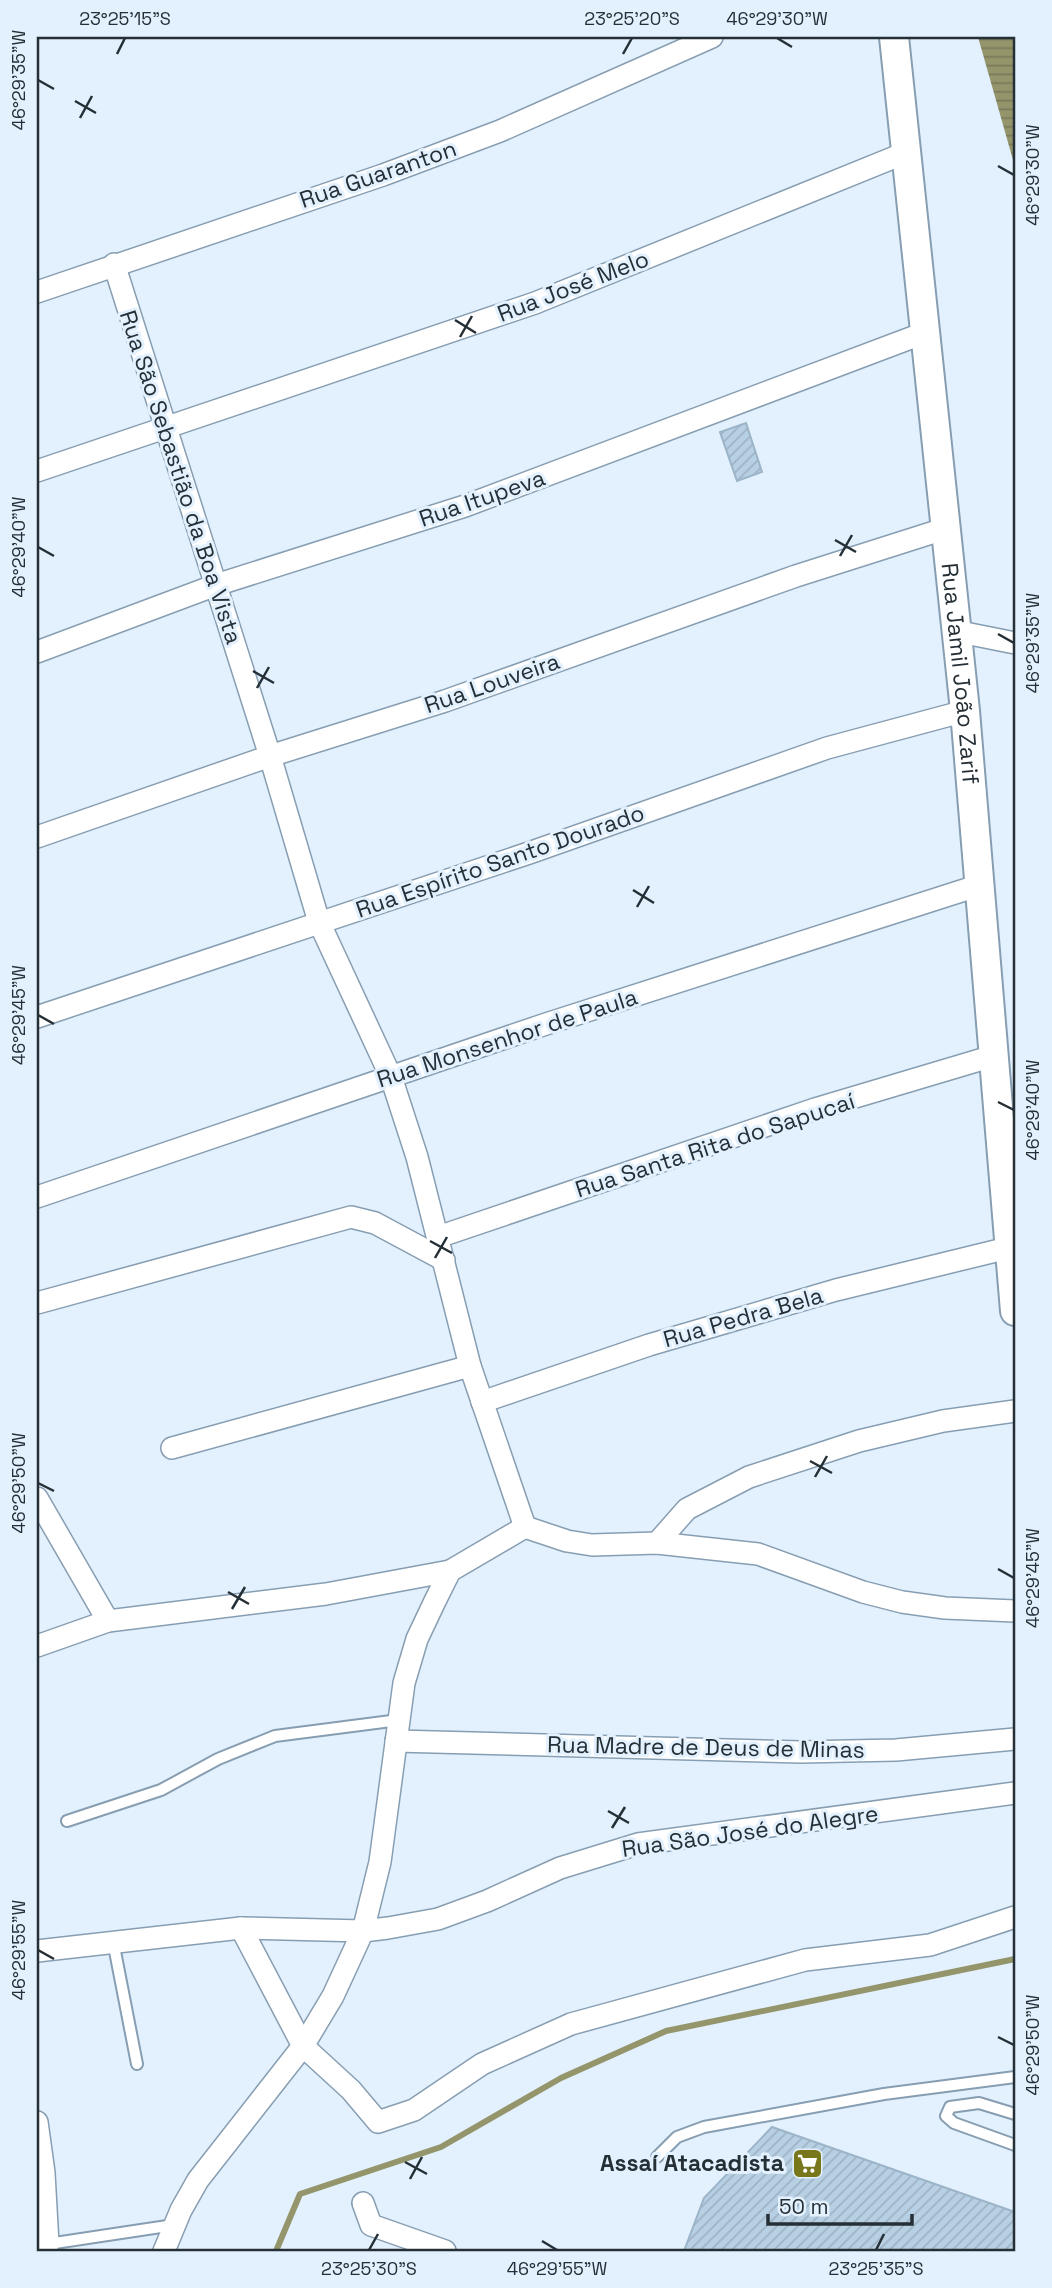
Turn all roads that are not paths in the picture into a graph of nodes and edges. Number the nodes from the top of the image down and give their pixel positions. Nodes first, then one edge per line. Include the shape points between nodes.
1 (712, 37) edge
2 (894, 37) edge
3 (905, 153) junction
4 (114, 264) junction
5 (37, 292) edge
6 (924, 333) junction
7 (165, 426) junction
8 (37, 471) edge
9 (947, 528) junction
10 (216, 585) junction
11 (955, 631) junction
12 (1015, 643) edge
13 (37, 652) edge
14 (965, 711) junction
15 (270, 755) junction
16 (37, 837) edge
17 (980, 885) junction
18 (319, 922) junction
19 (37, 1017) edge
20 (993, 1056) junction
21 (390, 1077) junction
22 (37, 1197) edge
23 (438, 1237) junction
24 (1009, 1248) junction
25 (444, 1260) junction
26 (37, 1303) edge
27 (1015, 1311) edge
28 (470, 1366) junction
29 (482, 1402) junction
30 (1015, 1410) edge
31 (172, 1448) dead end
32 (37, 1497) edge
33 (526, 1527) junction
34 (657, 1543) junction
35 (450, 1571) junction
36 (1015, 1611) edge
37 (108, 1621) junction
38 (37, 1646) edge
39 (398, 1720) junction
40 (1015, 1739) edge
41 (396, 1741) junction
42 (1015, 1793) edge
43 (67, 1821) dead end
44 (1015, 1917) edge
45 (241, 1928) junction
46 (363, 1931) junction
47 (113, 1941) junction
48 (37, 1951) edge
49 (303, 2046) junction
50 (137, 2064) dead end
51 (1015, 2077) edge
52 (1015, 2114) edge
53 (37, 2122) edge
54 (1015, 2145) edge
55 (657, 2157) dead end
56 (363, 2203) dead end
57 (174, 2225) junction
58 (45, 2242) edge
59 (164, 2251) edge
60 (445, 2251) edge

1 - 4 street, Rua Guaranton via 500,131
2 - 3 main road, Rua Jamil João Zarif
3 - 6 main road, Rua Jamil João Zarif
3 - 7 street, Rua José Melo via 535,303
4 - 5 street, Rua Guaranton
4 - 7 street, Rua São Sebastião da Boa Vista
6 - 9 main road, Rua Jamil João Zarif
6 - 10 street, Rua Itupeva via 465,506
7 - 8 street, Rua José Melo
7 - 10 street, Rua São Sebastião da Boa Vista
9 - 11 main road, Rua Jamil João Zarif
9 - 15 street, Rua Louveira via 796,576 445,701
10 - 13 street, Rua Itupeva
10 - 15 street, Rua São Sebastião da Boa Vista
11 - 12 street
11 - 14 main road, Rua Jamil João Zarif
14 - 17 main road, Rua Jamil João Zarif
14 - 18 street, Rua Espírito Santo Dourado via 827,748
15 - 16 street, Rua Louveira
15 - 18 street, Rua São Sebastião da Boa Vista
17 - 20 main road, Rua Jamil João Zarif
17 - 21 street, Rua Monsenhor de Paula
18 - 19 street, Rua Espírito Santo Dourado
18 - 21 street, Rua São Sebastião da Boa Vista
20 - 23 street, Rua Santa Rita do Sapucaí via 815,1110
20 - 24 main road, Rua Jamil João Zarif
21 - 22 street, Rua Monsenhor de Paula
21 - 23 street, Rua São Sebastião da Boa Vista
23 - 25 street, Rua São Sebastião da Boa Vista
24 - 27 main road, Rua Jamil João Zarif
24 - 29 street, Rua Pedra Bela via 823,1294 649,1345
25 - 26 street via 375,1223 351,1217
25 - 28 street, Rua São Sebastião da Boa Vista
28 - 29 street, Rua São Sebastião da Boa Vista
28 - 31 street
29 - 33 street, Rua São Sebastião da Boa Vista
30 - 34 street via 859,1441 749,1477 687,1508
32 - 37 street
33 - 34 street via 592,1545
33 - 35 street
34 - 36 street via 758,1554 902,1602
35 - 37 street via 326,1594
35 - 39 street via 417,1639
37 - 38 street
39 - 41 street
39 - 43 lane via 275,1736 218,1759 161,1790
40 - 41 street, Rua Madre de Deus de Minas via 896,1750 801,1752
41 - 46 street via 380,1861
42 - 46 street, Rua São José do Alegre via 638,1844 560,1868 438,1919
44 - 49 street via 930,1945 805,1960 572,2024 482,2064 414,2110 379,2122
45 - 46 street, Rua São José do Alegre
45 - 47 street, Rua São José do Alegre
45 - 49 street
46 - 49 street
47 - 48 street, Rua São José do Alegre
47 - 50 lane
49 - 57 street via 198,2180
51 - 55 lane via 884,2094 704,2127 677,2137
52 - 54 lane via 971,2102 950,2107 946,2116
53 - 58 street via 44,2173
56 - 60 street via 371,2225
57 - 58 lane
57 - 59 street

